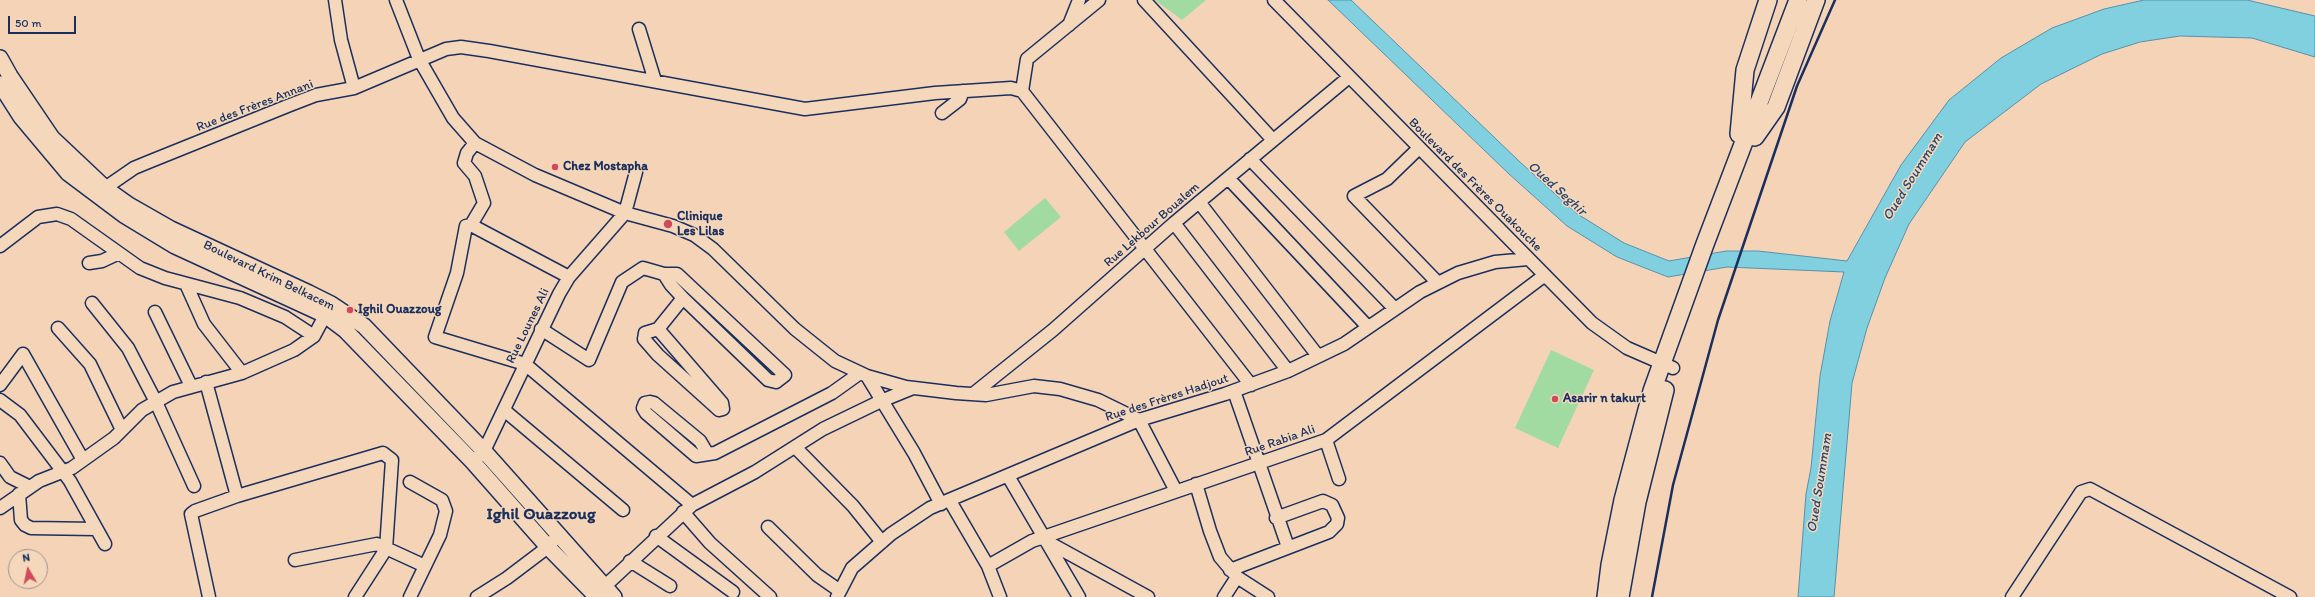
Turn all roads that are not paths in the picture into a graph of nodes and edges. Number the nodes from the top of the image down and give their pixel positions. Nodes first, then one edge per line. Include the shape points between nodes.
1 (335, 0) edge
2 (396, 0) edge
3 (1079, 0) edge
4 (1099, 0) edge
5 (1144, 0) edge
6 (1274, 0) edge
7 (1768, 0) edge
8 (1786, 0) edge
9 (1798, 0) edge
10 (1806, 0) edge
11 (1816, 0) edge
12 (1068, 27) junction
13 (639, 28) dead end
14 (0, 58) edge
15 (419, 59) junction
16 (0, 61) edge
17 (1349, 77) junction
18 (5, 80) edge
19 (655, 81) junction
20 (354, 88) junction
21 (963, 91) junction
22 (1022, 92) junction
23 (1762, 104) junction
24 (942, 112) dead end
25 (1755, 137) junction
26 (1273, 140) junction
27 (475, 143) junction
28 (1419, 148) junction
29 (1250, 159) junction
30 (1736, 162) junction
31 (636, 172) dead end
32 (1228, 178) junction
33 (105, 188) junction
34 (1199, 202) junction
35 (625, 213) junction
36 (1174, 223) junction
37 (471, 225) junction
38 (1710, 245) junction
39 (0, 246) edge
40 (1145, 248) junction
41 (117, 254) junction
42 (1528, 259) junction
43 (89, 263) dead end
44 (664, 274) junction
45 (1544, 275) junction
46 (569, 277) junction
47 (1438, 283) junction
48 (186, 284) junction
49 (683, 298) junction
50 (92, 303) dead end
51 (328, 309) junction
52 (1395, 309) junction
53 (155, 312) dead end
54 (1368, 327) junction
55 (58, 328) dead end
56 (658, 329) junction
57 (542, 330) junction
58 (314, 336) junction
59 (1318, 356) junction
60 (525, 364) junction
61 (1668, 366) junction
62 (1288, 371) junction
63 (242, 373) junction
64 (863, 374) junction
65 (206, 382) junction
66 (0, 385) edge
67 (1251, 385) junction
68 (191, 386) junction
69 (914, 388) junction
70 (1234, 391) junction
71 (973, 394) junction
72 (0, 400) edge
73 (881, 401) junction
74 (156, 402) junction
75 (504, 410) junction
76 (1139, 420) junction
77 (122, 430) junction
78 (1326, 440) junction
79 (795, 447) junction
80 (484, 452) junction
81 (707, 453) junction
82 (83, 460) junction
83 (473, 462) junction
84 (0, 463) edge
85 (1258, 463) junction
86 (62, 472) junction
87 (5, 476) edge
88 (1008, 476) junction
89 (1340, 479) dead end
90 (410, 482) dead end
91 (1196, 484) junction
92 (194, 486) dead end
93 (30, 487) junction
94 (1176, 491) junction
95 (19, 494) junction
96 (237, 496) junction
97 (946, 502) junction
98 (0, 508) edge
99 (688, 509) junction
100 (623, 510) dead end
101 (1276, 518) junction
102 (768, 527) dead end
103 (96, 529) junction
104 (558, 534) junction
105 (656, 536) junction
106 (1044, 539) junction
107 (882, 542) junction
108 (105, 544) dead end
109 (548, 547) junction
110 (1288, 547) junction
111 (386, 549) junction
112 (295, 560) dead end
113 (630, 561) junction
114 (425, 566) junction
115 (988, 566) junction
116 (1234, 574) junction
117 (670, 586) dead end
118 (733, 592) dead end
119 (605, 594) edge
120 (838, 594) edge
121 (209, 597) edge
122 (355, 597) edge
123 (410, 597) edge
124 (477, 597) edge
125 (770, 597) edge
126 (1000, 597) edge
127 (1079, 597) edge
128 (1148, 597) edge
129 (1224, 597) edge
130 (1268, 597) edge
131 (1606, 597) edge
132 (1620, 597) edge
133 (2012, 597) edge
134 (2290, 597) edge

1 - 20 street via 341,40
2 - 15 street
3 - 12 street
4 - 12 street
5 - 26 street
6 - 17 street, Boulevard des Frères Ouakouche
7 - 30 highway via 1747,64 1742,89
8 - 30 highway via 1751,99
9 - 23 highway
10 - 23 highway
11 - 25 highway via 1776,106
12 - 22 street via 1027,59
13 - 19 street
14 - 18 main road, Boulevard Krim Belkacem
15 - 19 street, Rue des Frères Annani via 446,49 462,47
15 - 20 street, Rue des Frères Annani
15 - 27 street via 453,118
16 - 18 main road
17 - 26 street, Rue Lekbour Boualem
17 - 28 street, Boulevard des Frères Ouakouche
18 - 33 main road, Boulevard Krim Belkacem via 52,138
18 - 51 main road, Boulevard Krim Belkacem via 26,123 68,173 124,215 175,246
19 - 21 street, Rue des Frères Annani via 805,109
20 - 33 street, Rue des Frères Annani via 316,96 290,105 134,168
21 - 22 street, Rue des Frères Annani via 1011,88
21 - 24 street via 960,99
22 - 40 street
23 - 25 highway
23 - 30 highway
25 - 38 highway
26 - 29 street, Rue Lekbour Boualem
27 - 35 street via 535,175
27 - 37 street via 464,162 475,176 484,203
28 - 42 street, Boulevard des Frères Ouakouche
28 - 47 street via 1387,179 1354,196
29 - 32 street, Rue Lekbour Boualem
29 - 52 street
30 - 38 highway
31 - 35 street
32 - 34 street, Rue Lekbour Boualem
32 - 54 street
33 - 51 main road, Boulevard Krim Belkacem via 171,230
34 - 36 street, Rue Lekbour Boualem
34 - 59 street
35 - 46 street, Rue Lounes Ali
35 - 64 street via 673,226 694,235 784,319 835,361
36 - 40 street, Rue Lekbour Boualem
36 - 62 street
37 - 46 street
37 - 60 street via 466,226 457,273 435,337
38 - 61 highway
39 - 41 street via 38,217 57,214 71,220
40 - 67 street
40 - 71 street, Rue Lekbour Boualem via 1053,330
41 - 43 street via 102,261
41 - 48 street via 140,268
42 - 45 street, Boulevard des Frères Ouakouche
42 - 47 street, Rue des Frères Hadjout via 1495,262 1458,273
44 - 49 street
44 - 49 street via 677,274 785,375 776,382 768,380
44 - 57 street via 643,268 622,282 589,360
45 - 61 street, Boulevard des Frères Ouakouche via 1592,323 1627,348
45 - 78 street, Rue Rabia Ali
46 - 57 street, Rue Lounes Ali
47 - 52 street, Rue des Frères Hadjout
48 - 58 street via 253,304 285,317
48 - 63 street via 204,324
49 - 56 street
50 - 74 street via 128,348
51 - 58 street
51 - 80 main road, Boulevard Krim Belkacem via 368,331
51 - 83 main road, Boulevard Krim Belkacem
52 - 54 street, Rue des Frères Hadjout
53 - 68 street
54 - 59 street, Rue des Frères Hadjout via 1344,344
55 - 77 street via 90,364
56 - 56 street via 645,334 644,339 719,410 723,409 722,403
57 - 60 street, Rue Lounes Ali
58 - 63 street via 294,350
59 - 62 street, Rue des Frères Hadjout
60 - 75 street, Rue Lounes Ali
60 - 99 street
61 - 131 highway via 1652,391 1623,500
61 - 132 highway via 1664,394 1636,502
62 - 67 street, Rue des Frères Hadjout
63 - 65 street
64 - 69 street
64 - 73 street
64 - 81 street via 832,393 715,453
65 - 68 street
65 - 96 street
66 - 82 street via 23,354
67 - 70 street, Rue des Frères Hadjout
68 - 74 street via 173,392
69 - 71 street
69 - 73 street
70 - 76 street, Rue des Frères Hadjout
70 - 85 street
71 - 76 street via 986,395 1034,386 1060,389 1098,400
72 - 86 street via 20,415
73 - 79 street via 823,429
73 - 97 street
74 - 77 street via 142,410
74 - 92 street
75 - 80 street, Rue Lounes Ali
75 - 100 street
76 - 88 street, Rue des Frères Hadjout
76 - 94 street
77 - 82 street
78 - 85 street, Rue Rabia Ali
78 - 89 street
79 - 99 street
79 - 107 street via 853,506
80 - 83 street, Rue Lounes Ali
80 - 104 main road, Boulevard Krim Belkacem
81 - 81 street via 700,442 654,403 645,403 643,408 646,413 696,456
82 - 86 street
83 - 109 main road, Boulevard Krim Belkacem
84 - 87 street
85 - 91 street, Rue Rabia Ali
85 - 101 street
86 - 93 street
86 - 103 street via 70,481
87 - 93 street
88 - 97 street, Rue des Frères Hadjout
88 - 106 street
90 - 114 street via 442,500 446,511 440,535
91 - 94 street, Rue Rabia Ali
91 - 116 street via 1214,545
93 - 95 street
94 - 106 street, Rue Rabia Ali
95 - 98 street
95 - 103 street via 21,520 31,528
96 - 111 street via 383,453 392,460
96 - 121 street via 191,514
97 - 107 street, Rue des Frères Hadjout via 930,508
97 - 115 street
99 - 105 street
99 - 125 street via 710,543
101 - 110 street
101 - 110 street via 1323,501 1332,505 1336,513 1337,524 1329,532
102 - 120 street
103 - 108 street
104 - 109 street
104 - 119 main road, Boulevard Krim Belkacem
105 - 113 street
105 - 118 street
106 - 115 street, Rue Rabia Ali
106 - 127 street
106 - 128 street
107 - 120 street, Rue des Frères Hadjout via 852,568
109 - 119 main road, Boulevard Krim Belkacem
109 - 124 street
110 - 116 street
111 - 112 street via 377,544
111 - 114 street
111 - 122 street
113 - 117 street
113 - 119 street
114 - 123 street
115 - 126 street
116 - 129 street
116 - 130 street
133 - 134 street via 2081,492 2090,489

